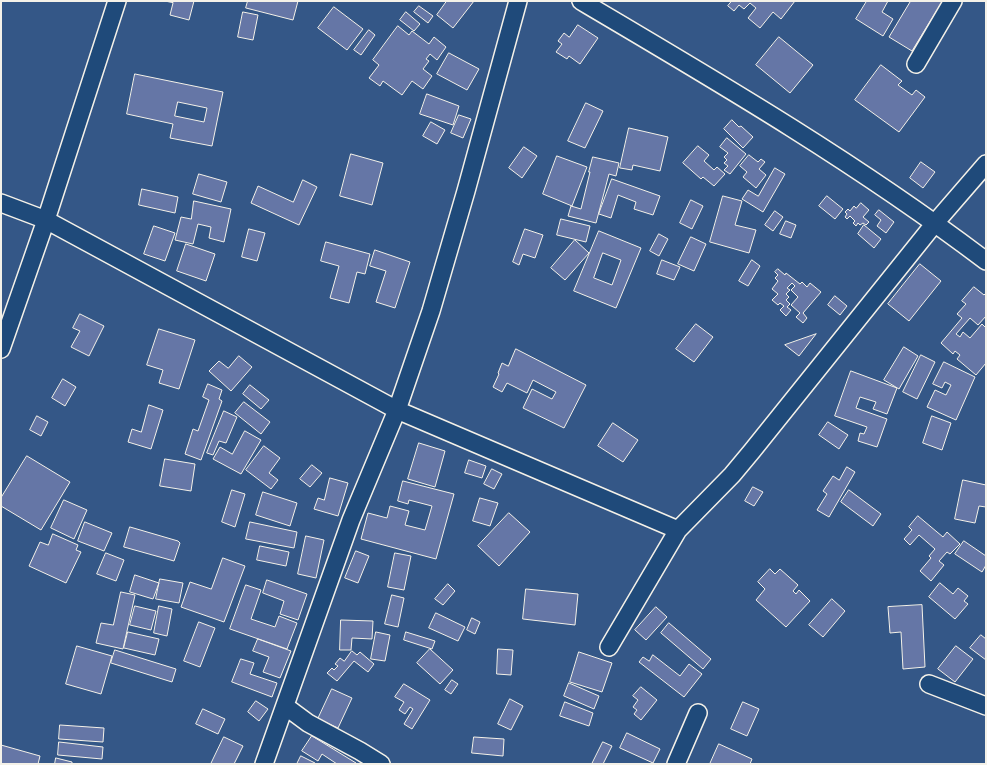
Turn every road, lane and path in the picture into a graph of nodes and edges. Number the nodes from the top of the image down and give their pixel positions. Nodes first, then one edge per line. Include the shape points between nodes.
1 (118, 1) edge
2 (518, 1) edge
3 (581, 1) edge
4 (953, 1) edge
5 (916, 64) dead end
6 (986, 164) edge
7 (1, 203) edge
8 (46, 220) junction
9 (935, 222) junction
10 (986, 261) edge
11 (1, 349) edge
12 (396, 410) junction
13 (678, 530) junction
14 (609, 647) dead end
15 (930, 684) dead end
16 (285, 706) junction
17 (986, 706) edge
18 (698, 713) dead end
19 (264, 764) edge
20 (380, 764) edge
21 (676, 764) edge

1 - 8 street
2 - 12 street via 431,311
3 - 9 street via 742,96
4 - 5 street
6 - 9 street
7 - 8 street
8 - 11 street
8 - 12 street
9 - 10 street
9 - 13 street via 732,475
12 - 13 street
12 - 16 street via 351,520
13 - 14 street
15 - 17 street
16 - 19 street
16 - 20 street via 308,723
18 - 21 street

